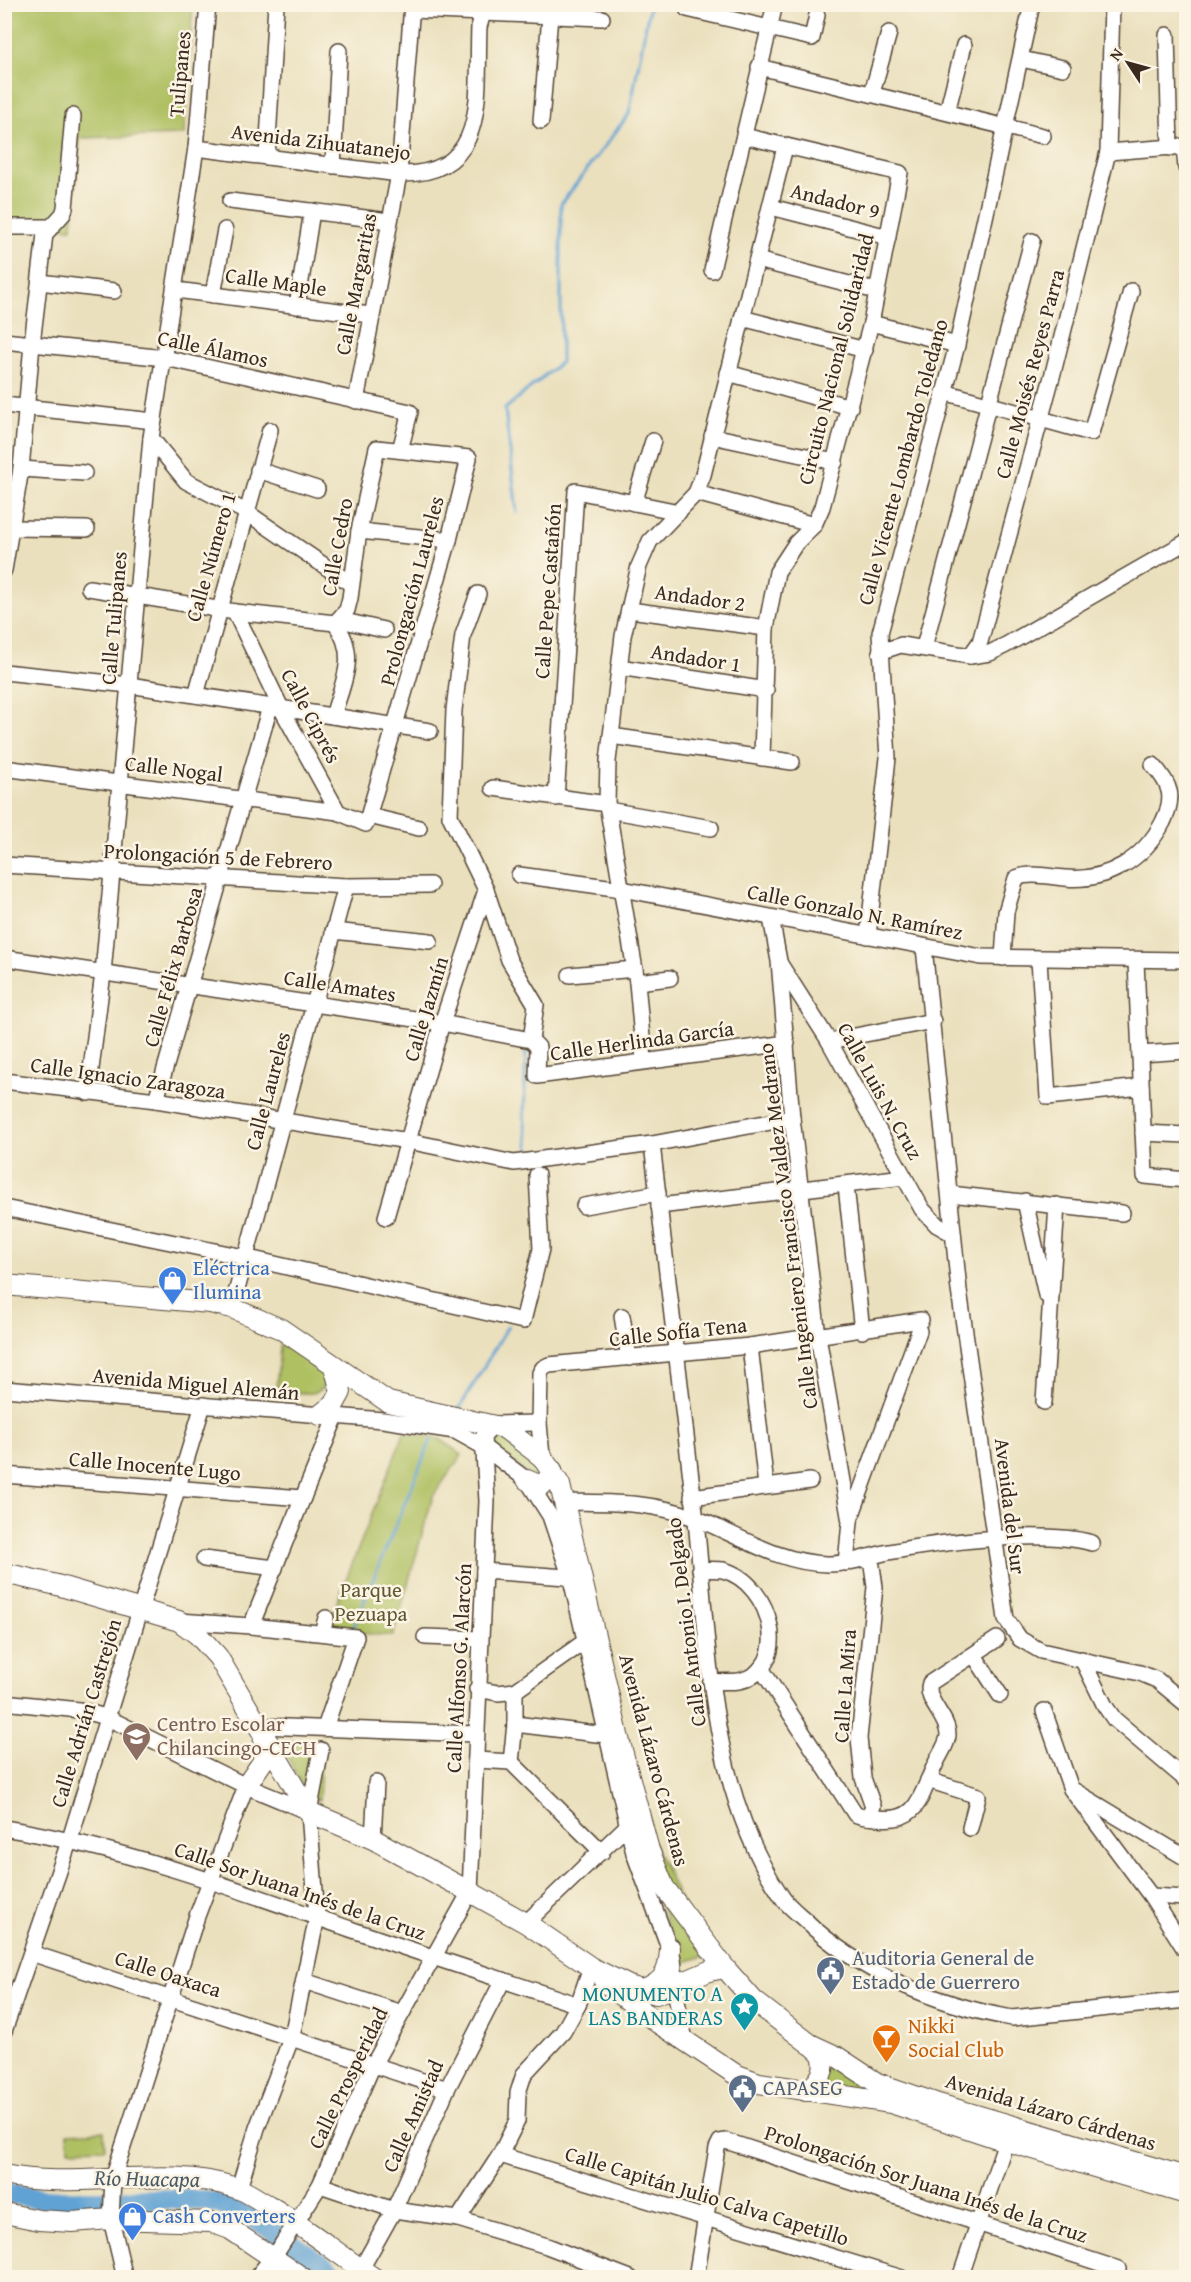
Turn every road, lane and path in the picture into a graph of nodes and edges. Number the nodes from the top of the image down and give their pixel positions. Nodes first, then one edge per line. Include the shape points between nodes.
1 (208, 4) edge
2 (276, 4) edge
3 (775, 4) edge
4 (1032, 4) edge
5 (1112, 4) edge
6 (412, 7) edge
7 (481, 9) edge
8 (687, 9) dead end
9 (817, 15) dead end
10 (550, 16) junction
11 (602, 18) dead end
12 (769, 29) junction
13 (889, 33) dead end
14 (1167, 35) dead end
15 (964, 45) dead end
16 (339, 51) dead end
17 (1021, 59) junction
18 (759, 67) junction
19 (1063, 68) dead end
20 (872, 93) junction
21 (947, 112) junction
22 (73, 116) dead end
23 (541, 121) dead end
24 (1006, 127) junction
25 (744, 136) junction
26 (1043, 136) dead end
27 (785, 147) junction
28 (1180, 147) edge
29 (196, 148) junction
30 (1108, 152) junction
31 (267, 157) junction
32 (333, 166) junction
33 (1186, 168) edge
34 (399, 174) junction
35 (230, 201) dead end
36 (771, 207) junction
37 (312, 211) junction
38 (389, 221) junction
39 (4, 227) edge
40 (50, 227) junction
41 (225, 230) dead end
42 (888, 237) junction
43 (1032, 241) dead end
44 (757, 260) junction
45 (712, 270) dead end
46 (40, 282) junction
47 (176, 290) junction
48 (114, 291) dead end
49 (876, 291) junction
50 (1131, 291) dead end
51 (213, 295) junction
52 (297, 306) junction
53 (370, 315) junction
54 (742, 318) junction
55 (872, 323) junction
56 (4, 341) edge
57 (32, 344) junction
58 (957, 345) junction
59 (865, 350) junction
60 (165, 358) junction
61 (728, 373) junction
62 (944, 392) junction
63 (356, 401) junction
64 (990, 404) junction
65 (4, 405) edge
66 (850, 407) junction
67 (27, 409) junction
68 (1041, 418) junction
69 (154, 421) junction
70 (270, 430) dead end
71 (712, 436) junction
72 (151, 438) junction
73 (653, 441) dead end
74 (377, 448) joint
75 (400, 450) junction
76 (835, 462) junction
77 (21, 469) junction
78 (258, 470) junction
79 (84, 473) dead end
80 (317, 489) dead end
81 (696, 493) junction
82 (634, 503) junction
83 (246, 512) junction
84 (679, 512) junction
85 (814, 525) junction
86 (87, 529) dead end
87 (359, 531) junction
88 (10, 534) junction
89 (449, 540) junction
90 (1186, 542) edge
91 (4, 570) edge
92 (351, 584) junction
93 (89, 588) dead end
94 (478, 594) dead end
95 (137, 596) junction
96 (218, 609) junction
97 (629, 610) junction
98 (235, 612) junction
99 (338, 622) junction
100 (766, 628) junction
101 (384, 630) dead end
102 (924, 647) junction
103 (880, 651) junction
104 (970, 656) junction
105 (619, 667) junction
106 (4, 672) edge
107 (129, 685) junction
108 (766, 690) junction
109 (196, 696) junction
110 (276, 708) junction
111 (333, 716) junction
112 (397, 725) junction
113 (430, 731) dead end
114 (611, 736) junction
115 (762, 758) junction
116 (792, 762) dead end
117 (1153, 765) dead end
118 (4, 768) edge
119 (120, 784) junction
120 (493, 788) dead end
121 (244, 798) junction
122 (556, 798) junction
123 (608, 807) junction
124 (338, 812) junction
125 (367, 820) junction
126 (419, 828) dead end
127 (711, 828) dead end
128 (4, 865) edge
129 (112, 872) junction
130 (519, 875) dead end
131 (220, 880) junction
132 (430, 885) dead end
133 (346, 886) junction
134 (622, 889) junction
135 (486, 890) junction
136 (771, 918) junction
137 (333, 932) junction
138 (868, 936) junction
139 (430, 941) dead end
140 (924, 947) junction
141 (4, 958) edge
142 (1003, 958) junction
143 (1040, 960) junction
144 (1186, 960) edge
145 (779, 961) junction
146 (1136, 961) junction
147 (103, 973) junction
148 (570, 975) dead end
149 (636, 976) junction
150 (670, 978) dead end
151 (189, 985) junction
152 (314, 1004) junction
153 (933, 1021) junction
154 (442, 1023) junction
155 (531, 1040) junction
156 (829, 1041) junction
157 (788, 1043) junction
158 (1186, 1051) edge
159 (1140, 1054) junction
160 (644, 1060) junction
161 (4, 1082) edge
162 (1141, 1087) junction
163 (88, 1093) junction
164 (156, 1101) junction
165 (792, 1118) junction
166 (281, 1123) junction
167 (1143, 1133) junction
168 (1186, 1135) edge
169 (408, 1141) junction
170 (652, 1144) junction
171 (537, 1174) dead end
172 (904, 1177) junction
173 (1186, 1180) edge
174 (846, 1186) junction
175 (800, 1189) junction
176 (950, 1194) junction
177 (658, 1200) junction
178 (1025, 1201) junction
179 (1057, 1205) junction
180 (584, 1206) dead end
181 (4, 1208) edge
182 (1122, 1213) dead end
183 (386, 1217) dead end
184 (952, 1234) junction
185 (244, 1257) junction
186 (4, 1285) edge
187 (232, 1308) junction
188 (1049, 1311) junction
189 (622, 1316) dead end
190 (862, 1330) junction
191 (818, 1336) junction
192 (750, 1346) junction
193 (675, 1354) junction
194 (629, 1358) junction
195 (334, 1366) junction
196 (4, 1389) edge
197 (1044, 1402) dead end
198 (203, 1405) junction
199 (386, 1411) junction
200 (328, 1416) junction
201 (539, 1423) junction
202 (495, 1424) junction
203 (482, 1446) junction
204 (547, 1463) junction
205 (4, 1475) edge
206 (527, 1480) junction
207 (810, 1481) dead end
208 (765, 1486) junction
209 (177, 1489) junction
210 (692, 1497) junction
211 (303, 1498) junction
212 (565, 1502) junction
213 (695, 1519) junction
214 (850, 1522) junction
215 (995, 1540) junction
216 (1092, 1543) dead end
217 (867, 1557) junction
218 (204, 1559) dead end
219 (846, 1563) junction
220 (275, 1568) junction
221 (700, 1569) junction
222 (484, 1571) junction
223 (4, 1573) edge
224 (577, 1578) junction
225 (140, 1610) junction
226 (326, 1618) dead end
227 (179, 1621) junction
228 (251, 1626) junction
229 (322, 1633) junction
230 (425, 1637) dead end
231 (997, 1639) dead end
232 (480, 1640) junction
233 (584, 1642) junction
234 (974, 1654) junction
235 (1082, 1659) junction
236 (761, 1668) junction
237 (711, 1682) junction
238 (477, 1689) junction
239 (515, 1691) junction
240 (1000, 1695) dead end
241 (4, 1702) edge
242 (1186, 1704) edge
243 (1044, 1711) dead end
244 (106, 1717) junction
245 (515, 1724) junction
246 (325, 1728) junction
247 (262, 1730) junction
248 (476, 1734) junction
249 (606, 1735) junction
250 (321, 1750) dead end
251 (476, 1760) junction
252 (511, 1762) junction
253 (928, 1780) junction
254 (1186, 1780) edge
255 (376, 1783) dead end
256 (246, 1786) junction
257 (1071, 1789) junction
258 (309, 1812) junction
259 (868, 1817) junction
260 (627, 1826) junction
261 (4, 1828) edge
262 (970, 1828) dead end
263 (70, 1839) junction
264 (373, 1839) junction
265 (602, 1852) junction
266 (1186, 1858) edge
267 (212, 1880) junction
268 (470, 1892) junction
269 (1151, 1896) junction
270 (1186, 1898) edge
271 (317, 1917) junction
272 (526, 1923) junction
273 (670, 1948) junction
274 (1186, 1951) edge
275 (31, 1953) junction
276 (432, 1958) junction
277 (592, 1968) junction
278 (724, 1968) junction
279 (503, 1980) junction
280 (304, 1981) junction
281 (677, 1985) junction
282 (642, 1991) junction
283 (171, 1997) junction
284 (1186, 2000) edge
285 (578, 2005) junction
286 (402, 2013) junction
287 (4, 2031) edge
288 (291, 2036) junction
289 (685, 2040) junction
290 (810, 2044) junction
291 (373, 2065) junction
292 (447, 2089) junction
293 (806, 2091) junction
294 (1006, 2141) junction
295 (500, 2155) junction
296 (4, 2175) edge
297 (1186, 2177) edge
298 (112, 2182) junction
299 (320, 2185) junction
300 (239, 2188) junction
301 (1186, 2194) edge
302 (394, 2210) junction
303 (4, 2213) edge
304 (111, 2216) junction
305 (458, 2219) junction
306 (707, 2220) junction
307 (978, 2224) junction
308 (295, 2225) junction
309 (274, 2255) junction
310 (1118, 2269) dead end
311 (368, 2273) edge
312 (125, 2277) edge
313 (256, 2277) edge
314 (303, 2277) edge
315 (630, 2277) edge
316 (696, 2277) edge
317 (902, 2277) edge
318 (960, 2277) edge

1 - 29 street, Tulipanes
2 - 31 street
3 - 12 street
4 - 17 street, Calle Vicente Lombardo Toledano
5 - 30 street, Calle Moisés Reyes Parra
6 - 7 street
6 - 34 street, Calle Margaritas
7 - 10 street
7 - 34 street, Avenida Zihuatanejo via 475,124 447,166 422,175
8 - 12 street
9 - 12 street via 812,38
10 - 11 street
10 - 23 street
12 - 18 street
13 - 20 street
14 - 28 street
15 - 21 street
16 - 32 street
17 - 19 street
17 - 24 street, Calle Vicente Lombardo Toledano
18 - 20 street
18 - 25 street
20 - 21 street
21 - 24 street
22 - 40 street via 65,208
24 - 26 street
24 - 58 street, Calle Vicente Lombardo Toledano
25 - 27 street, Circuito Nacional Solidaridad
25 - 45 street
27 - 36 street
27 - 42 street, Circuito Nacional Solidaridad via 900,173
28 - 30 street
28 - 33 street
29 - 31 street, Avenida Zihuatanejo
29 - 47 street, Calle Tulipanes
30 - 68 street, Calle Moisés Reyes Parra
31 - 32 street, Avenida Zihuatanejo
32 - 34 street, Avenida Zihuatanejo
34 - 38 street, Calle Margaritas
35 - 37 street
36 - 42 street, Andador 9
36 - 44 street
37 - 38 street
37 - 52 street
38 - 53 street, Calle Margaritas
39 - 40 street
40 - 46 street via 45,234
41 - 51 street
42 - 49 street, Circuito Nacional Solidaridad
43 - 64 street
44 - 49 street
44 - 54 street
46 - 48 street
46 - 57 street
47 - 51 street, Calle Maple
47 - 60 street, Calle Tulipanes
49 - 55 street, Circuito Nacional Solidaridad
50 - 68 street via 1091,433
51 - 52 street, Calle Maple
52 - 53 street, Calle Maple
53 - 63 street, Calle Margaritas
54 - 59 street
54 - 61 street
55 - 58 street
55 - 59 street, Circuito Nacional Solidaridad
56 - 57 street, Calle Álamos
57 - 60 street, Calle Álamos
57 - 67 street
58 - 62 street, Calle Vicente Lombardo Toledano
59 - 66 street, Circuito Nacional Solidaridad
60 - 63 street, Calle Álamos
60 - 69 street, Calle Tulipanes
61 - 66 street
61 - 71 street
62 - 64 street
62 - 103 street, Calle Vicente Lombardo Toledano via 892,581 880,633
63 - 75 street, Calle Álamos via 410,412
64 - 68 street
64 - 102 street
65 - 67 street
66 - 76 street, Circuito Nacional Solidaridad
67 - 69 street
67 - 77 street
68 - 104 street, Calle Moisés Reyes Parra via 980,642
69 - 72 street, Calle Tulipanes
70 - 78 street, Calle Número 1
71 - 76 street
71 - 81 street
72 - 83 street via 186,481
72 - 95 street, Calle Tulipanes
73 - 82 street
74 - 75 street, Prolongación Laureles
74 - 87 street, Calle Cedro
75 - 89 street, Prolongación Laureles via 469,458
76 - 85 street, Circuito Nacional Solidaridad
77 - 79 street
77 - 88 street
78 - 80 street
78 - 83 street, Calle Número 1
81 - 84 street
81 - 85 street
82 - 84 street, Calle Pepe Castañón
82 - 122 street, Calle Pepe Castañón via 576,491
83 - 92 street
83 - 96 street, Calle Número 1
84 - 97 street via 650,541 639,566
85 - 100 street, Circuito Nacional Solidaridad via 796,543 777,572
86 - 88 street
87 - 89 street
87 - 92 street, Calle Cedro
88 - 91 street
89 - 112 street, Prolongación Laureles
90 - 104 street via 1006,645
92 - 99 street, Calle Cedro via 347,610
93 - 95 street
94 - 135 street via 463,635 454,710 450,816
95 - 96 street
95 - 107 street, Calle Tulipanes
96 - 98 street
96 - 109 street, Calle Número 1
97 - 100 street, Andador 2
97 - 105 street
98 - 99 street
98 - 110 street, Calle Ciprés
99 - 101 street
99 - 111 street, Calle Cedro via 350,655
100 - 108 street, Circuito Nacional Solidaridad
102 - 103 street via 901,645
102 - 104 street
103 - 138 street, Calle Vicente Lombardo Toledano via 888,758
105 - 108 street, Andador 1
105 - 114 street
106 - 107 street
107 - 109 street
107 - 119 street, Calle Tulipanes
108 - 115 street, Circuito Nacional Solidaridad
109 - 110 street
110 - 111 street
110 - 121 street, Calle Félix Barbosa
110 - 124 street, Calle Ciprés
111 - 112 street
112 - 113 street
112 - 125 street, Prolongación Laureles
114 - 115 street
114 - 123 street
115 - 116 street
117 - 142 street via 1166,780 1171,805 1155,838 1123,868 1078,879 1026,874 1016,878 1004,933
118 - 119 street, Calle Nogal
119 - 121 street, Calle Nogal
119 - 129 street, Calle Tulipanes
120 - 122 street
121 - 124 street, Calle Nogal
121 - 131 street, Calle Félix Barbosa
122 - 123 street
123 - 127 street
123 - 134 street
124 - 125 street
125 - 126 street
128 - 129 street, Prolongación 5 de Febrero
129 - 131 street, Prolongación 5 de Febrero
129 - 147 street, Calle Tulipanes
130 - 134 street, Calle Gonzalo N. Ramírez
131 - 133 street, Prolongación 5 de Febrero
131 - 151 street, Calle Félix Barbosa
132 - 133 street, Prolongación 5 de Febrero
133 - 137 street, Calle Laureles
134 - 136 street, Calle Gonzalo N. Ramírez
134 - 149 street
135 - 154 street, Calle Jazmín
135 - 155 street via 509,960 536,1005
136 - 138 street, Calle Gonzalo N. Ramírez
136 - 145 street, Calle Ingeniero Francisco Valdez Medrano
137 - 139 street
137 - 152 street, Calle Laureles
138 - 140 street, Calle Gonzalo N. Ramírez
140 - 142 street, Calle Gonzalo N. Ramírez
140 - 153 street, Avenida del Sur
141 - 147 street, Calle Amates
142 - 143 street, Calle Gonzalo N. Ramírez
143 - 146 street, Calle Gonzalo N. Ramírez
143 - 162 street via 1048,1097
144 - 146 street, Calle Gonzalo N. Ramírez
145 - 156 street, Calle Luis N. Cruz
145 - 157 street, Calle Ingeniero Francisco Valdez Medrano
146 - 159 street
147 - 151 street, Calle Amates
147 - 163 street, Calle Tulipanes
148 - 149 street
149 - 150 street
149 - 160 street
151 - 152 street, Calle Amates
151 - 164 street, Calle Félix Barbosa
152 - 154 street, Calle Amates
152 - 166 street, Calle Laureles
153 - 156 street
153 - 176 street, Avenida del Sur
154 - 155 street, Calle Amates
154 - 169 street, Calle Jazmín
155 - 160 street, Calle Herlinda García via 538,1047 537,1076
156 - 172 street, Calle Luis N. Cruz
157 - 160 street, Calle Herlinda García
157 - 165 street, Calle Ingeniero Francisco Valdez Medrano
158 - 159 street
159 - 162 street
161 - 163 street, Calle Ignacio Zaragoza
162 - 167 street
163 - 164 street, Calle Ignacio Zaragoza
164 - 166 street, Calle Ignacio Zaragoza
165 - 170 street, Calle Ignacio Zaragoza
165 - 175 street, Calle Ingeniero Francisco Valdez Medrano
166 - 169 street, Calle Ignacio Zaragoza
166 - 185 street, Calle Laureles
167 - 168 street
167 - 173 street via 1145,1176
169 - 170 street, Calle Ignacio Zaragoza via 514,1164
169 - 183 street, Calle Jazmín
170 - 177 street, Calle Antonio I. Delgado
171 - 185 street via 541,1249 523,1321
172 - 174 street
172 - 184 street, Calle Luis N. Cruz via 928,1218
174 - 175 street
174 - 190 street
175 - 177 street
175 - 191 street, Calle Ingeniero Francisco Valdez Medrano
176 - 178 street
176 - 184 street, Avenida del Sur
177 - 180 street
177 - 193 street, Calle Antonio I. Delgado
178 - 179 street
178 - 188 street
179 - 182 street
179 - 188 street
181 - 185 street
184 - 215 street, Avenida del Sur
185 - 187 street, Calle Laureles
186 - 187 main road
187 - 195 main road via 281,1329
188 - 197 street
189 - 194 street
190 - 191 street, Calle Sofía Tena
190 - 214 street, Calle Sofía Tena via 920,1325
191 - 192 street, Calle Sofía Tena
191 - 214 street, Calle Ingeniero Francisco Valdez Medrano
192 - 193 street, Calle Sofía Tena
192 - 208 street
193 - 194 street, Calle Sofía Tena
193 - 210 street, Calle Antonio I. Delgado
194 - 201 street, Calle Sofía Tena via 543,1368
195 - 199 main road
195 - 200 main road via 341,1392
196 - 198 street, Avenida Miguel Alemán
198 - 200 street, Avenida Miguel Alemán
198 - 209 street, Calle Adrián Castrejón
199 - 200 street, Avenida Miguel Alemán
199 - 202 main road via 406,1408
199 - 203 street, Avenida Lázaro Cárdenas via 455,1431
200 - 211 street
201 - 202 street
201 - 204 street
202 - 203 street via 483,1437
202 - 204 main road
203 - 206 street, Avenida Lázaro Cárdenas
203 - 222 street, Calle Alfonso G. Alarcón via 487,1501
204 - 206 main road via 547,1481 541,1486
204 - 212 main road, Avenida Lázaro Cárdenas
205 - 209 street, Calle Inocente Lugo
206 - 224 street, Avenida Lázaro Cárdenas via 550,1516
207 - 208 street
208 - 210 street
209 - 211 street, Calle Inocente Lugo
209 - 225 street, Calle Adrián Castrejón
210 - 213 street, Calle Antonio I. Delgado
211 - 220 street
212 - 213 street via 640,1503
212 - 224 main road, Avenida Lázaro Cárdenas
213 - 219 street via 770,1553 825,1564
213 - 221 street, Calle Antonio I. Delgado
214 - 219 street, Calle Ingeniero Francisco Valdez Medrano
215 - 216 street via 1060,1536
215 - 217 street
215 - 235 street, Avenida del Sur via 999,1584 1010,1626 1020,1639 1041,1651
217 - 219 street
217 - 259 street, Calle La Mira via 875,1587 859,1738 863,1778 873,1806
218 - 220 street
220 - 228 street
221 - 236 street via 724,1570 748,1584 764,1602 771,1624 767,1658
221 - 237 street, Calle Antonio I. Delgado
222 - 224 street
222 - 232 street, Calle Alfonso G. Alarcón
223 - 225 main road
224 - 233 street, Avenida Lázaro Cárdenas
224 - 278 main road, Avenida Lázaro Cárdenas via 649,1850 664,1887
225 - 227 main road
225 - 244 street, Calle Adrián Castrejón
226 - 229 street
227 - 228 street
227 - 247 main road via 218,1657
228 - 229 street
229 - 246 street via 356,1637
230 - 232 street
231 - 234 street
232 - 238 street, Calle Alfonso G. Alarcón
233 - 239 street
233 - 249 street, Avenida Lázaro Cárdenas
234 - 240 street
234 - 253 street via 930,1683 929,1694 945,1722 948,1736
235 - 242 street, Avenida del Sur via 1157,1680
235 - 254 street via 1114,1719
236 - 237 street via 740,1681
236 - 259 street via 855,1814
237 - 284 street, Calle Antonio I. Delgado via 736,1807 783,1899 822,1937 879,1972 939,2000 1012,2018
238 - 239 street
238 - 248 street, Calle Alfonso G. Alarcón
239 - 245 street
241 - 244 street
243 - 257 street
244 - 256 street
244 - 263 street, Calle Adrián Castrejón
245 - 249 street
245 - 252 street
246 - 247 street
246 - 248 street
247 - 256 main road via 263,1761
247 - 258 main road
248 - 251 street, Calle Alfonso G. Alarcón
249 - 260 street, Avenida Lázaro Cárdenas
250 - 258 street
251 - 252 street
251 - 268 street, Calle Alfonso G. Alarcón
252 - 265 street
253 - 259 street via 911,1814 900,1820
253 - 262 street via 978,1796
255 - 264 street
256 - 258 street
256 - 267 street
257 - 266 street
257 - 269 street
258 - 264 main road
258 - 271 street
260 - 265 street
260 - 273 street, Avenida Lázaro Cárdenas via 642,1881
261 - 263 street, Calle Sor Juana Inés de la Cruz
263 - 267 street, Calle Sor Juana Inés de la Cruz
263 - 275 street, Calle Adrián Castrejón
264 - 268 main road
265 - 272 street
267 - 271 street, Calle Sor Juana Inés de la Cruz
267 - 283 street
268 - 272 main road
268 - 276 street, Calle Prosperidad
269 - 270 street
269 - 274 street
271 - 276 street, Calle Sor Juana Inés de la Cruz
271 - 280 street
272 - 277 main road
273 - 281 street, Avenida Lázaro Cárdenas
273 - 282 main road via 665,1976
275 - 283 street, Calle Oaxaca
275 - 287 street, Calle Adrián Castrejón
276 - 279 street, Calle Sor Juana Inés de la Cruz
276 - 286 street, Calle Prosperidad
277 - 282 main road
277 - 285 street
277 - 289 main road, Avenida Lázaro Cárdenas via 608,1986
278 - 281 main road
278 - 290 main road, Avenida Lázaro Cárdenas via 771,2017
279 - 285 street, Calle Sor Juana Inés de la Cruz
279 - 292 street, Calle Amistad
280 - 286 street
280 - 288 street
281 - 282 main road via 656,1994
281 - 289 street, Avenida Lázaro Cárdenas
283 - 288 street, Calle Oaxaca
283 - 298 street
285 - 295 street via 563,2032 524,2074 518,2092 517,2121
286 - 291 street, Calle Prosperidad
288 - 291 street, Calle Oaxaca
288 - 300 street
289 - 293 main road, Avenida Lázaro Cárdenas via 735,2074 759,2083
290 - 293 main road via 821,2053 823,2068 814,2086
290 - 297 main road, Avenida Lázaro Cárdenas via 877,2083
291 - 292 street, Calle Oaxaca
291 - 299 street, Calle Prosperidad
292 - 302 street, Calle Amistad
293 - 294 main road, Avenida Lázaro Cárdenas via 891,2103
294 - 301 main road, Avenida Lázaro Cárdenas
294 - 307 street
295 - 305 street
295 - 306 street, Calle Capitán Julio Calva Capetillo
296 - 298 main road via 32,2181
298 - 300 main road via 208,2181
298 - 304 street
299 - 302 street
299 - 308 street, Calle Prosperidad
300 - 308 main road
302 - 305 street
302 - 311 street, Calle Amistad
303 - 304 main road via 72,2222
304 - 309 main road via 211,2222
304 - 312 street
305 - 315 street
306 - 307 street, Prolongación Sor Juana Inés de la Cruz via 717,2148 726,2141
306 - 316 street
306 - 317 street, Calle Capitán Julio Calva Capetillo
307 - 310 street, Prolongación Sor Juana Inés de la Cruz
307 - 318 street
308 - 309 street, Calle Prosperidad
308 - 311 main road
309 - 313 street, Calle Prosperidad
309 - 314 main road

